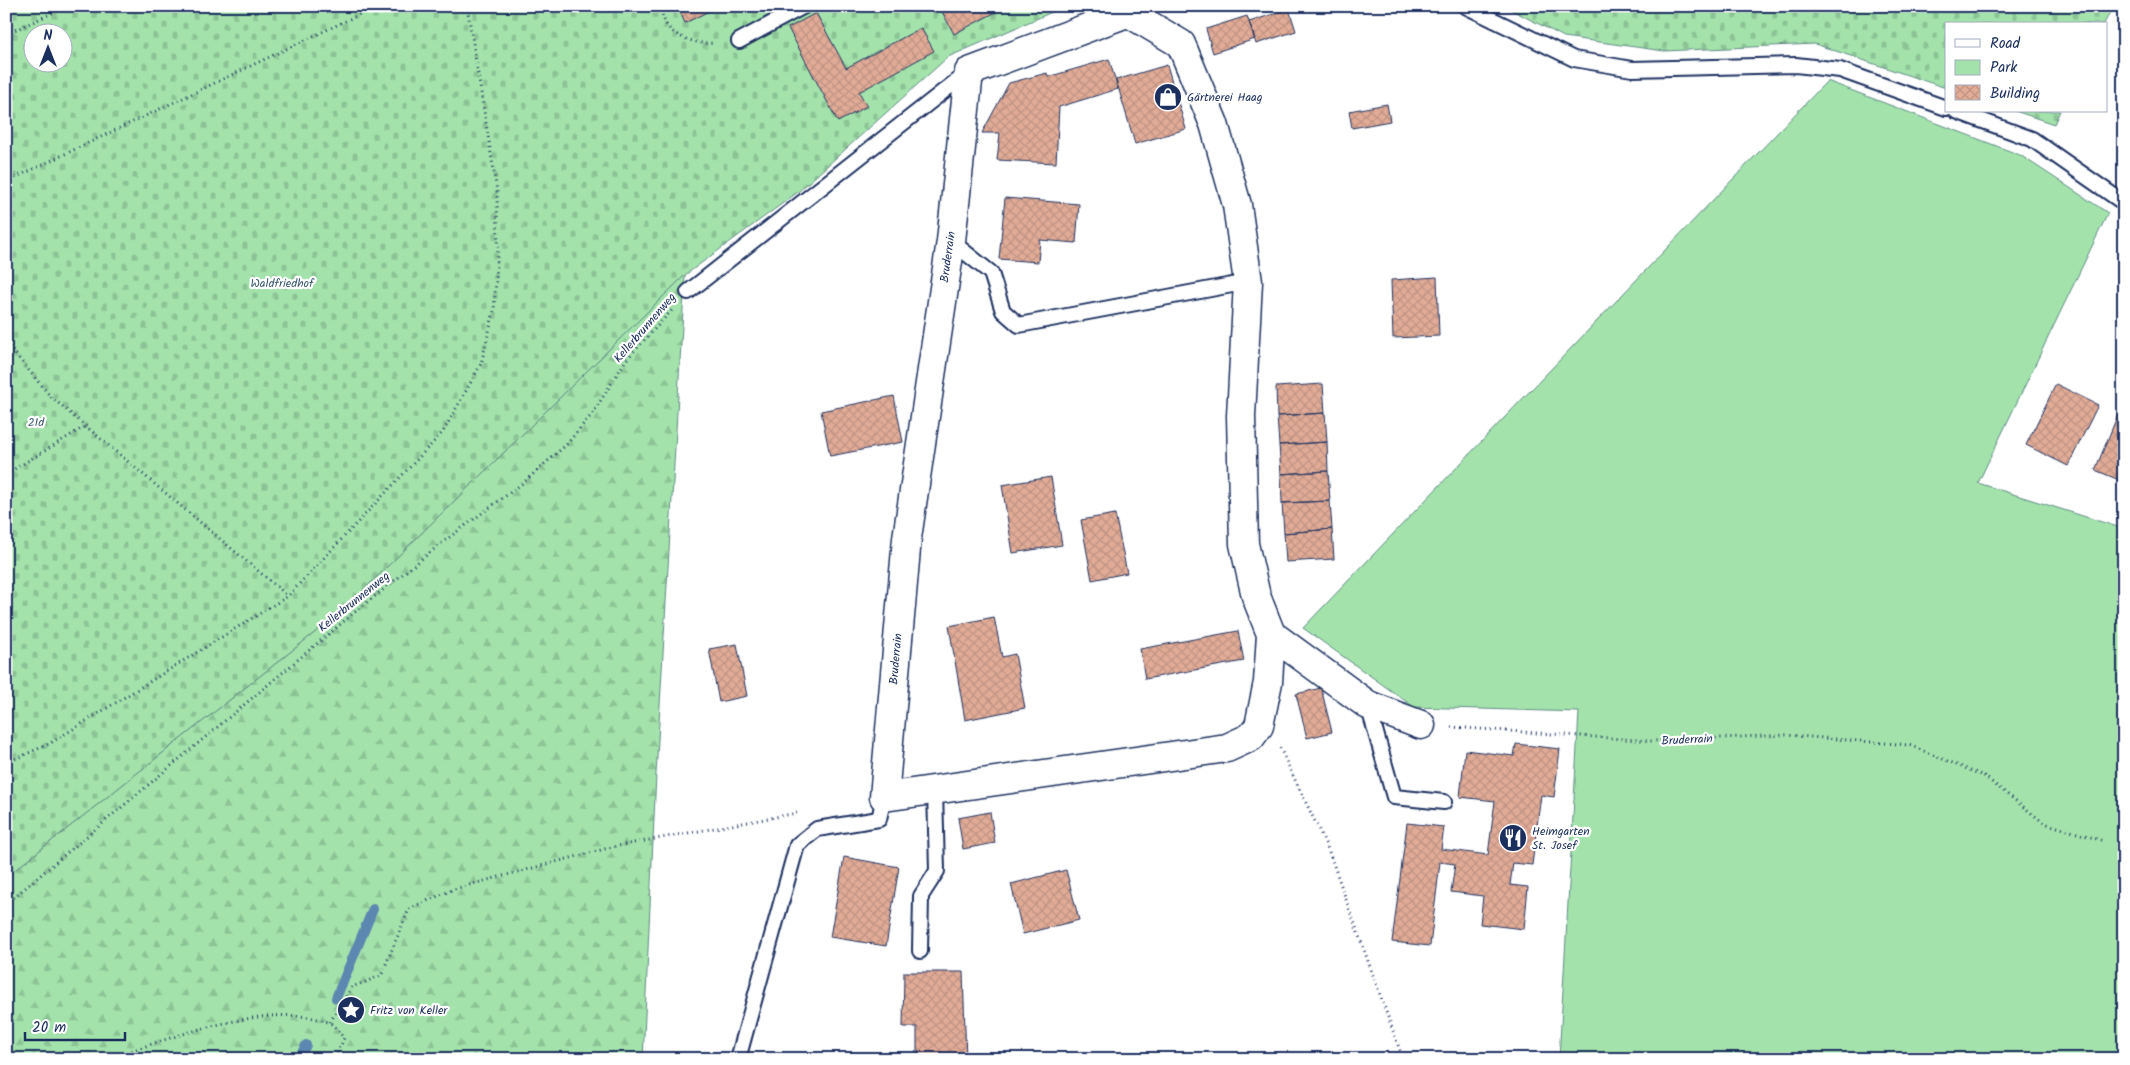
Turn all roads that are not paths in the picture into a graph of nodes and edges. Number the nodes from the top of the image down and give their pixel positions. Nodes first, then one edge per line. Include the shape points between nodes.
1 (804, 6) edge
2 (1465, 6) edge
3 (1130, 9) edge
4 (739, 40) road end
5 (969, 72) junction
6 (1945, 108) edge
7 (1959, 112) edge
8 (2124, 204) edge
9 (951, 241) junction
10 (1248, 282) junction
11 (688, 292) road end
12 (1271, 634) junction
13 (1368, 705) junction
14 (1421, 725) road end
15 (935, 789) junction
16 (884, 797) junction
17 (1444, 802) dead end
18 (920, 951) dead end
19 (738, 1059) edge

1 - 4 lane
2 - 6 lane via 1574,59 1632,69 1796,66 1840,70
3 - 5 street
3 - 10 street via 1181,44 1227,164 1237,205
5 - 9 street, Bruderrain
5 - 11 lane
7 - 8 lane via 2032,139
9 - 10 lane via 991,273 1003,311 1019,325
9 - 16 street, Bruderrain via 907,538
10 - 12 street via 1241,416 1244,544 1256,596
12 - 13 street
12 - 15 street via 1268,682 1261,719 1251,737 1227,748
13 - 14 street
13 - 17 lane via 1394,797
15 - 16 street
15 - 18 lane via 938,871 921,896
16 - 19 lane via 879,819 817,829 797,845

